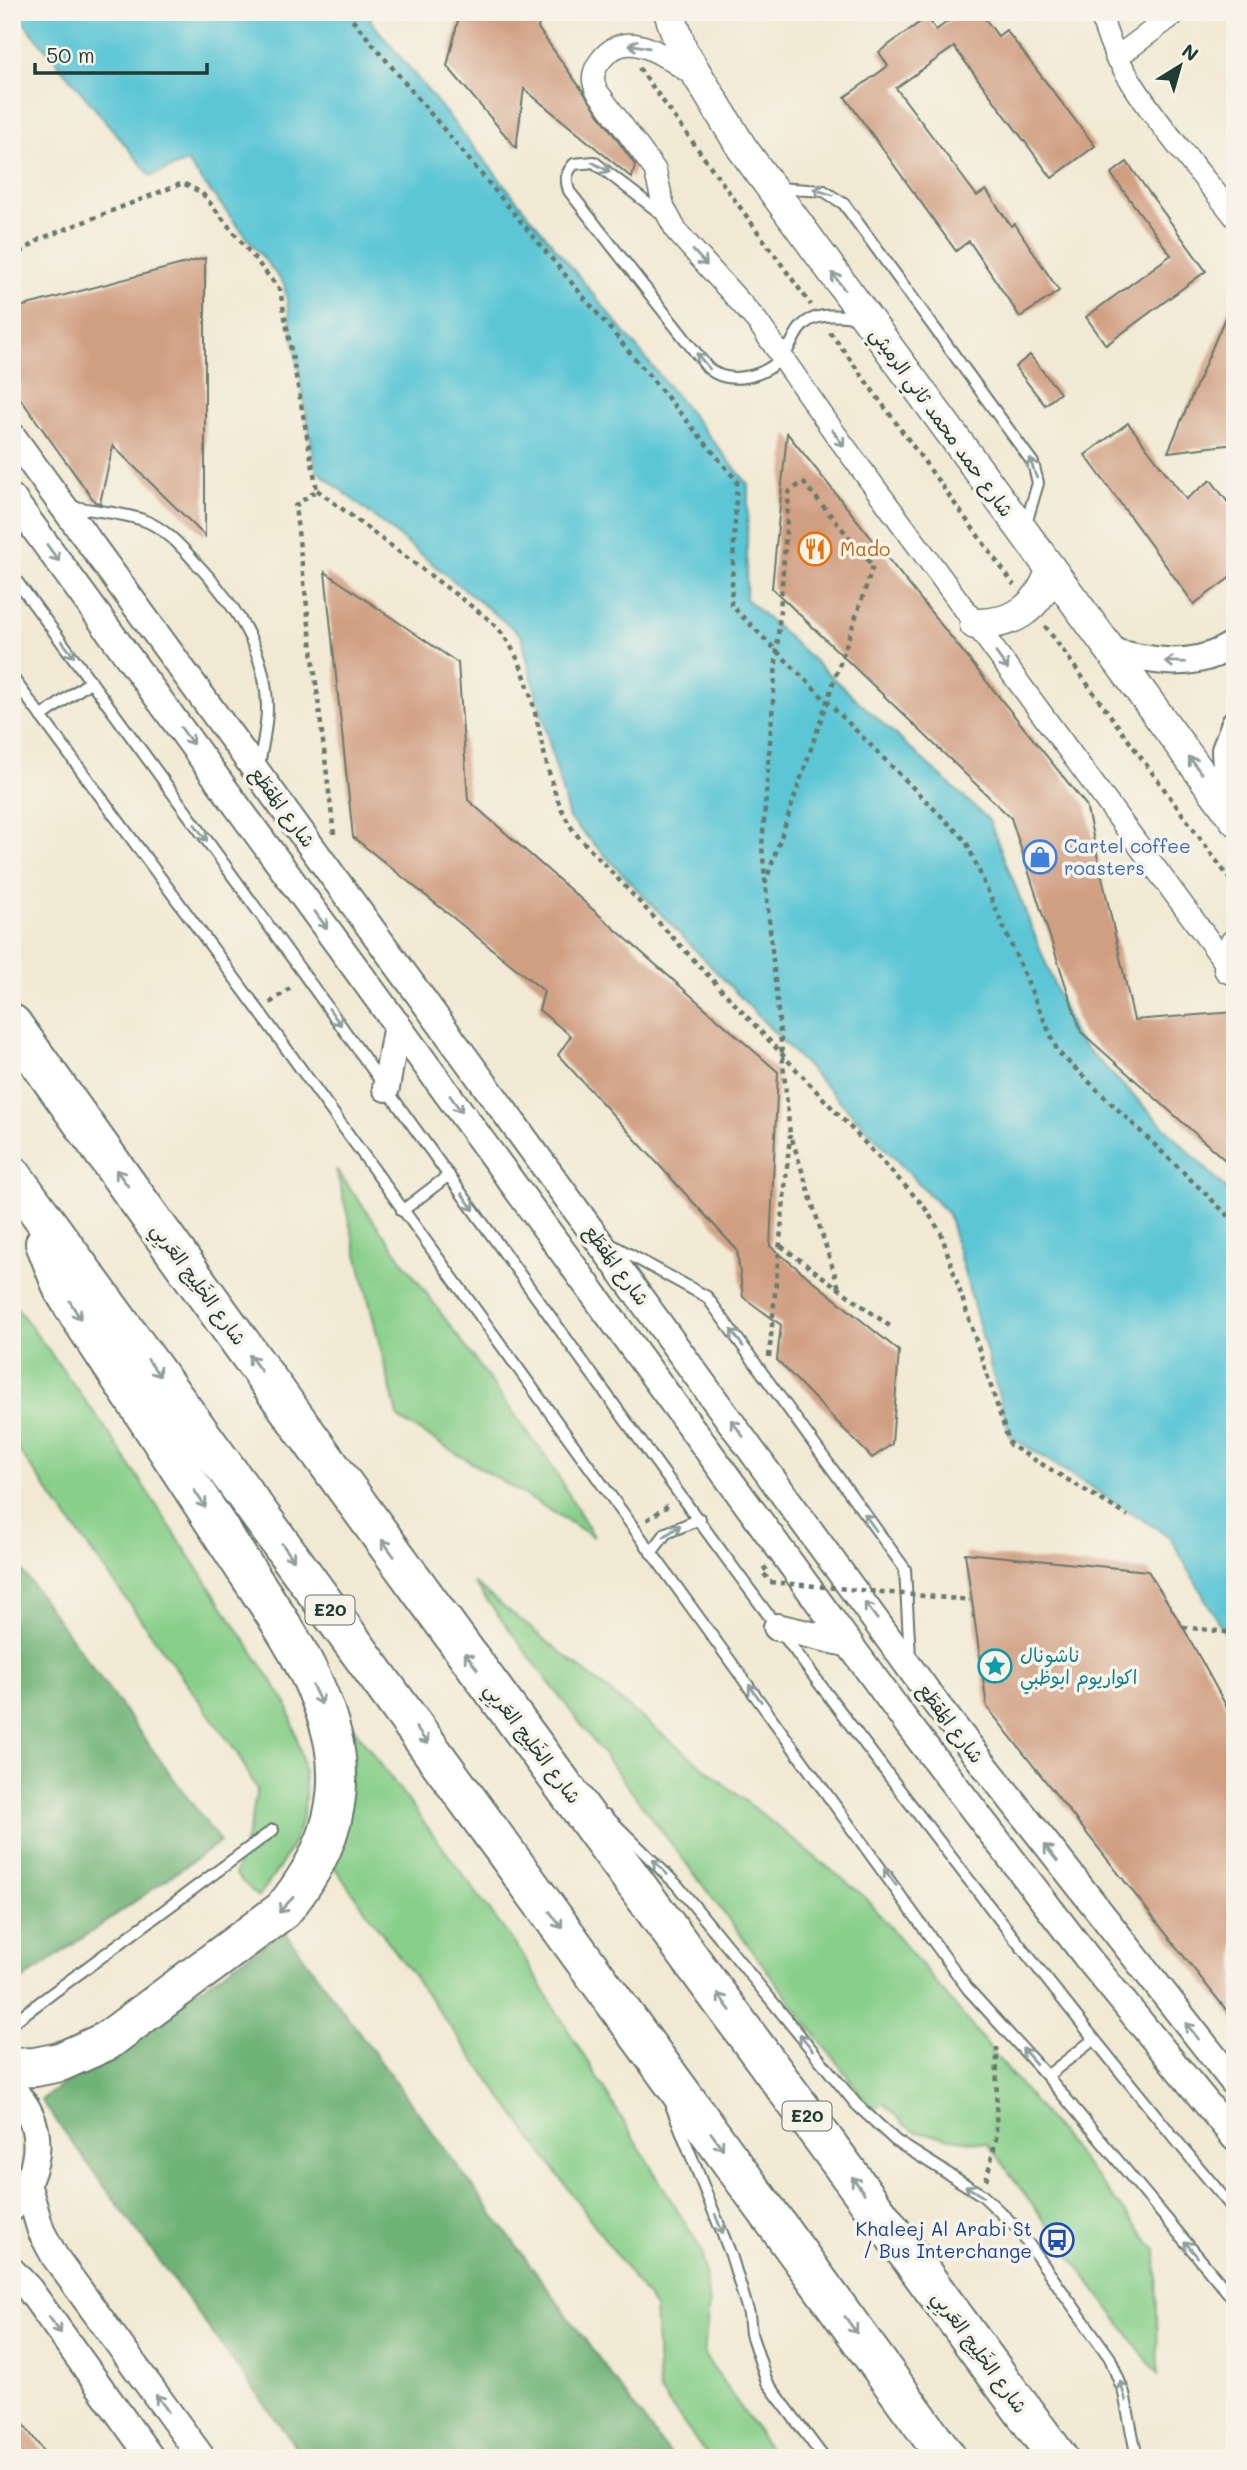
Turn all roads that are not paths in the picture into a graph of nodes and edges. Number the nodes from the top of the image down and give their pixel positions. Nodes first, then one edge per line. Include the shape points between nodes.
1 (669, 12) edge
2 (1101, 12) edge
3 (1177, 12) edge
4 (1116, 58) junction
5 (698, 78) junction
6 (770, 188) junction
7 (1235, 218) edge
8 (669, 220) junction
9 (865, 318) junction
10 (783, 356) junction
11 (12, 436) edge
12 (12, 498) edge
13 (63, 505) junction
14 (1023, 533) junction
15 (1051, 571) junction
16 (12, 575) edge
17 (975, 624) junction
18 (1235, 643) edge
19 (1111, 652) junction
20 (12, 677) edge
21 (91, 681) junction
22 (41, 717) junction
23 (1235, 723) edge
24 (258, 773) junction
25 (1231, 814) edge
26 (1233, 963) edge
27 (417, 990) junction
28 (393, 1017) junction
29 (12, 1024) edge
30 (386, 1088) junction
31 (449, 1175) junction
32 (22, 1188) edge
33 (402, 1211) junction
34 (597, 1237) junction
35 (700, 1519) junction
36 (651, 1553) junction
37 (777, 1627) junction
38 (850, 1644) junction
39 (910, 1668) junction
40 (556, 1774) junction
41 (588, 1800) dead end
42 (599, 1808) dead end
43 (273, 1830) dead end
44 (12, 2023) edge
45 (1093, 2040) junction
46 (648, 2046) junction
47 (12, 2068) edge
48 (1047, 2077) junction
49 (1235, 2084) edge
50 (12, 2088) edge
51 (664, 2090) dead end
52 (669, 2102) dead end
53 (1235, 2138) edge
54 (28, 2187) junction
55 (12, 2208) edge
56 (1235, 2211) edge
57 (12, 2272) edge
58 (1235, 2301) edge
59 (151, 2458) edge
60 (202, 2458) edge
61 (824, 2458) edge
62 (947, 2458) edge
63 (1058, 2458) edge
64 (1137, 2458) edge

1 - 5 main road, شارع حمد محمد ثاني الرميثي
2 - 4 street
3 - 4 street
4 - 7 street
5 - 6 main road, شارع حمد محمد ثاني الرميثي
5 -> 8 street via 641,44 622,45 601,60 594,74 594,85 655,170
9 -> 6 main road, شارع حمد محمد ثاني الرميثي
14 -> 6 lane via 1038,483 1027,453 844,204 824,191
8 -> 10 street
10 -> 8 lane via 764,371 734,379 713,372 569,191 568,171 584,160 594,162
9 - 10 lane via 820,318 802,326
9 - 14 main road, شارع حمد محمد ثاني الرميثي
10 -> 17 street via 827,424
11 - 13 street, شارع المَقطَع
12 -> 28 street, شارع المَقطَع
13 - 24 street, شارع المَقطَع
13 - 24 lane via 142,520 159,528 203,570 236,612 256,646 263,676 267,708
14 - 15 main road, شارع حمد محمد ثاني الرميثي
15 - 17 main road via 1040,597 1030,607 1005,622
15 - 19 main road, شارع حمد محمد ثاني الرميثي
16 -> 21 lane
17 -> 26 street
18 -> 19 street via 1200,660 1178,663
25 -> 19 main road, شارع حمد محمد ثاني الرميثي
20 - 22 lane
21 - 22 lane
21 -> 30 lane
22 - 33 lane
23 - 25 street via 1225,750 1224,770
24 - 27 street, شارع المَقطَع
27 - 28 street
27 - 34 street, شارع المَقطَع
28 - 30 street
28 -> 38 street, شارع المَقطَع
40 -> 29 highway, شارع الخَلِيج العَربِي / E20
30 - 31 lane
31 - 33 lane
31 -> 35 lane
32 -> 46 highway, E20
32 -> 47 highway via 63,1289 266,1601 315,1689 334,1745 337,1783 325,1847 283,1910 107,2041 60,2062
33 - 36 lane
39 -> 34 street, شارع المَقطَع
39 -> 34 lane via 905,1569 707,1297
36 -> 35 lane via 666,1533
35 - 37 lane
48 -> 36 lane via 950,1965
37 - 38 street
37 - 45 lane
38 - 53 street, شارع المَقطَع via 1089,1960
49 -> 39 street, شارع المَقطَع
40 - 41 lane
63 -> 40 highway, شارع الخَلِيج العَربِي / E20
64 -> 42 lane via 1125,2393 1110,2357 1017,2228 982,2195 896,2141 856,2104 677,1885
43 - 44 lane
45 - 48 lane
45 - 56 lane
46 - 51 lane
46 -> 62 highway, E20
58 -> 48 lane
50 - 54 street via 32,2118 37,2141 36,2165
52 -> 61 lane via 731,2255 767,2382
54 - 55 street
60 -> 54 street via 55,2257 41,2231
57 -> 59 street

